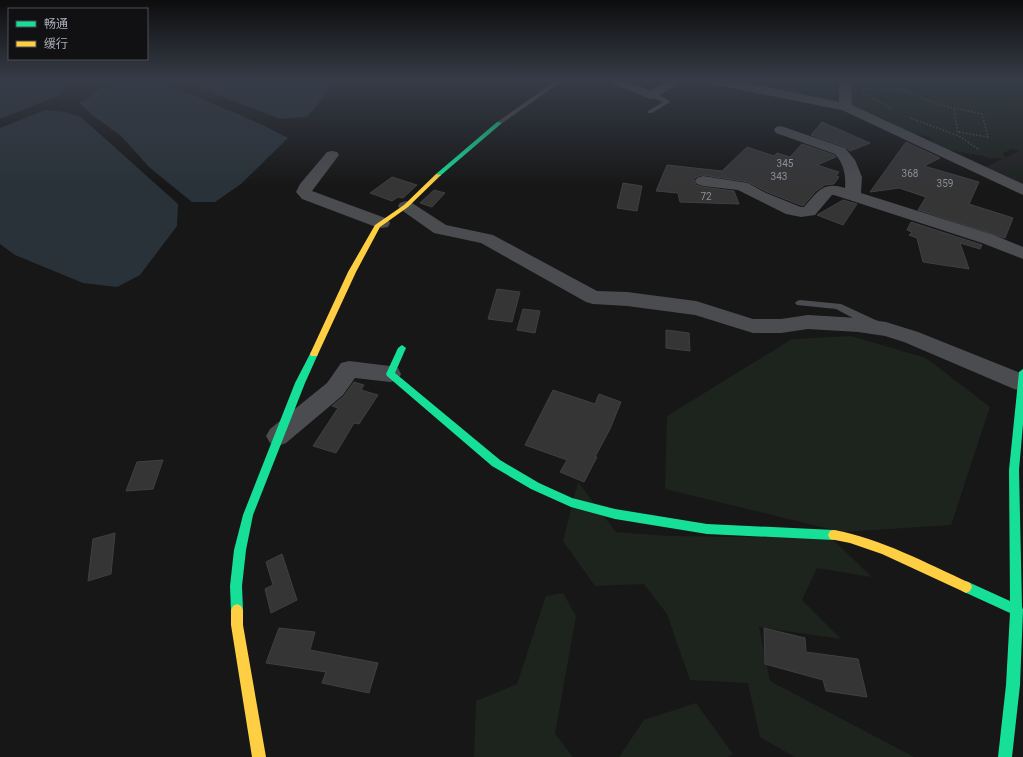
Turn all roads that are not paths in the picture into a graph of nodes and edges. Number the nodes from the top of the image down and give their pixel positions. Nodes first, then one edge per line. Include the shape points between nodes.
1 (510, 115) edge
2 (864, 115) edge
3 (499, 123) joint
4 (781, 130) dead end
5 (332, 155) dead end
6 (703, 181) dead end
7 (1023, 190) edge
8 (853, 196) junction
9 (406, 206) junction
10 (382, 222) junction
11 (1023, 253) edge
12 (800, 303) dead end
13 (886, 329) junction
14 (402, 348) dead end
15 (390, 374) junction
16 (1022, 378) edge
17 (278, 436) junction
18 (1017, 610) junction
19 (1019, 654) edge
20 (259, 757) edge
21 (1004, 757) edge

1 - 3 lane
2 - 7 street
3 - 9 street via 436,176
4 - 8 street via 840,151 848,160 854,177
5 - 10 street via 306,186 304,192 308,196
6 - 8 street via 742,186 800,212 809,211 827,191 835,190
8 - 11 street via 988,239
9 - 10 street
9 - 13 street via 440,229 487,239 593,297 696,308 753,326 782,326 808,322
10 - 17 street via 377,226 352,272
12 - 13 lane via 838,306
13 - 16 street
14 - 15 street
15 - 17 street via 349,369 336,389
15 - 18 street via 496,463 535,486 571,502 615,514 707,528 845,537 879,548
16 - 18 street via 1014,482
17 - 20 street via 248,515 240,550 236,586 236,625
18 - 19 street
19 - 21 street

